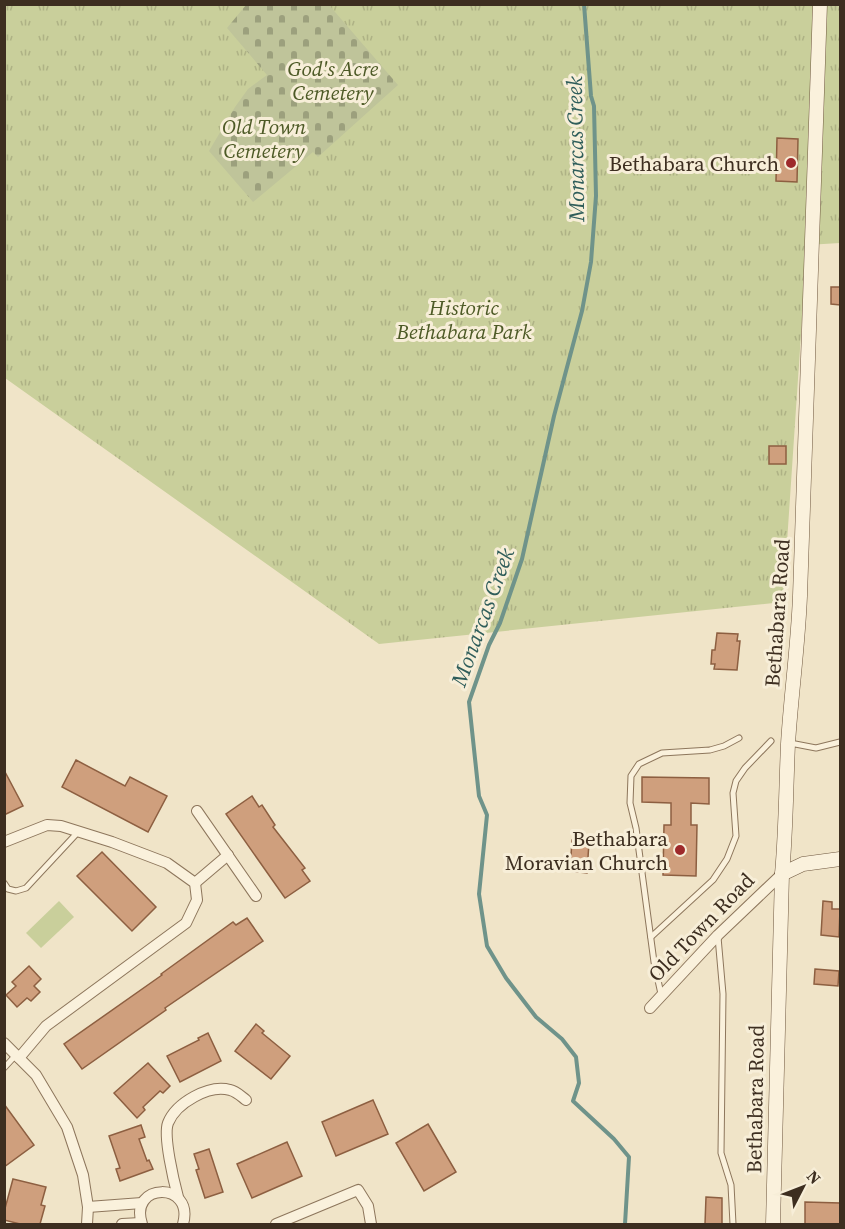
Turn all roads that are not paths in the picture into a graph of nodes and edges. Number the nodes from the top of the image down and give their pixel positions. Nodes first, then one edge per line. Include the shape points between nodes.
1 (820, 4) edge
2 (740, 738) dead end
3 (771, 741) dead end
4 (840, 742) edge
5 (788, 743) junction
6 (197, 811) dead end
7 (79, 831) junction
8 (4, 842) edge
9 (228, 855) junction
10 (840, 859) edge
11 (782, 874) junction
12 (4, 883) edge
13 (195, 883) junction
14 (256, 896) dead end
15 (718, 935) junction
16 (651, 937) junction
17 (662, 996) junction
18 (650, 1008) dead end
19 (4, 1043) edge
20 (17, 1057) junction
21 (4, 1068) edge
22 (246, 1100) dead end
23 (178, 1197) junction
24 (142, 1203) junction
25 (88, 1207) junction
26 (87, 1224) edge
27 (122, 1224) edge
28 (141, 1224) edge
29 (183, 1224) edge
30 (276, 1224) edge
31 (371, 1224) edge
32 (733, 1224) edge
33 (773, 1224) edge

1 - 5 street, Bethabara Road via 798,648
2 - 16 lane via 710,750 662,753 639,764 631,776 630,803
3 - 16 lane via 736,781 736,836 727,859 713,880
4 - 5 lane via 816,748
5 - 11 street, Bethabara Road
6 - 9 street
7 - 8 street via 47,825
7 - 12 lane via 26,888 16,891
7 - 13 street via 168,863
9 - 13 street
9 - 14 street
10 - 11 street via 803,864
11 - 15 street, Old Town Road
11 - 33 street, Bethabara Road
13 - 20 street via 197,900 186,923 46,1026
15 - 17 street, Old Town Road
15 - 32 lane via 723,994 721,1153 731,1185
16 - 17 lane
17 - 18 street, Old Town Road
19 - 20 street
20 - 21 lane
20 - 25 street via 36,1075 67,1126 84,1175
22 - 23 street via 231,1090 207,1090 183,1103 168,1123 167,1142
23 - 24 street via 158,1192
23 - 29 street via 185,1216
24 - 25 street
24 - 28 street
25 - 26 street
27 - 28 street
30 - 31 street via 358,1190 368,1206

